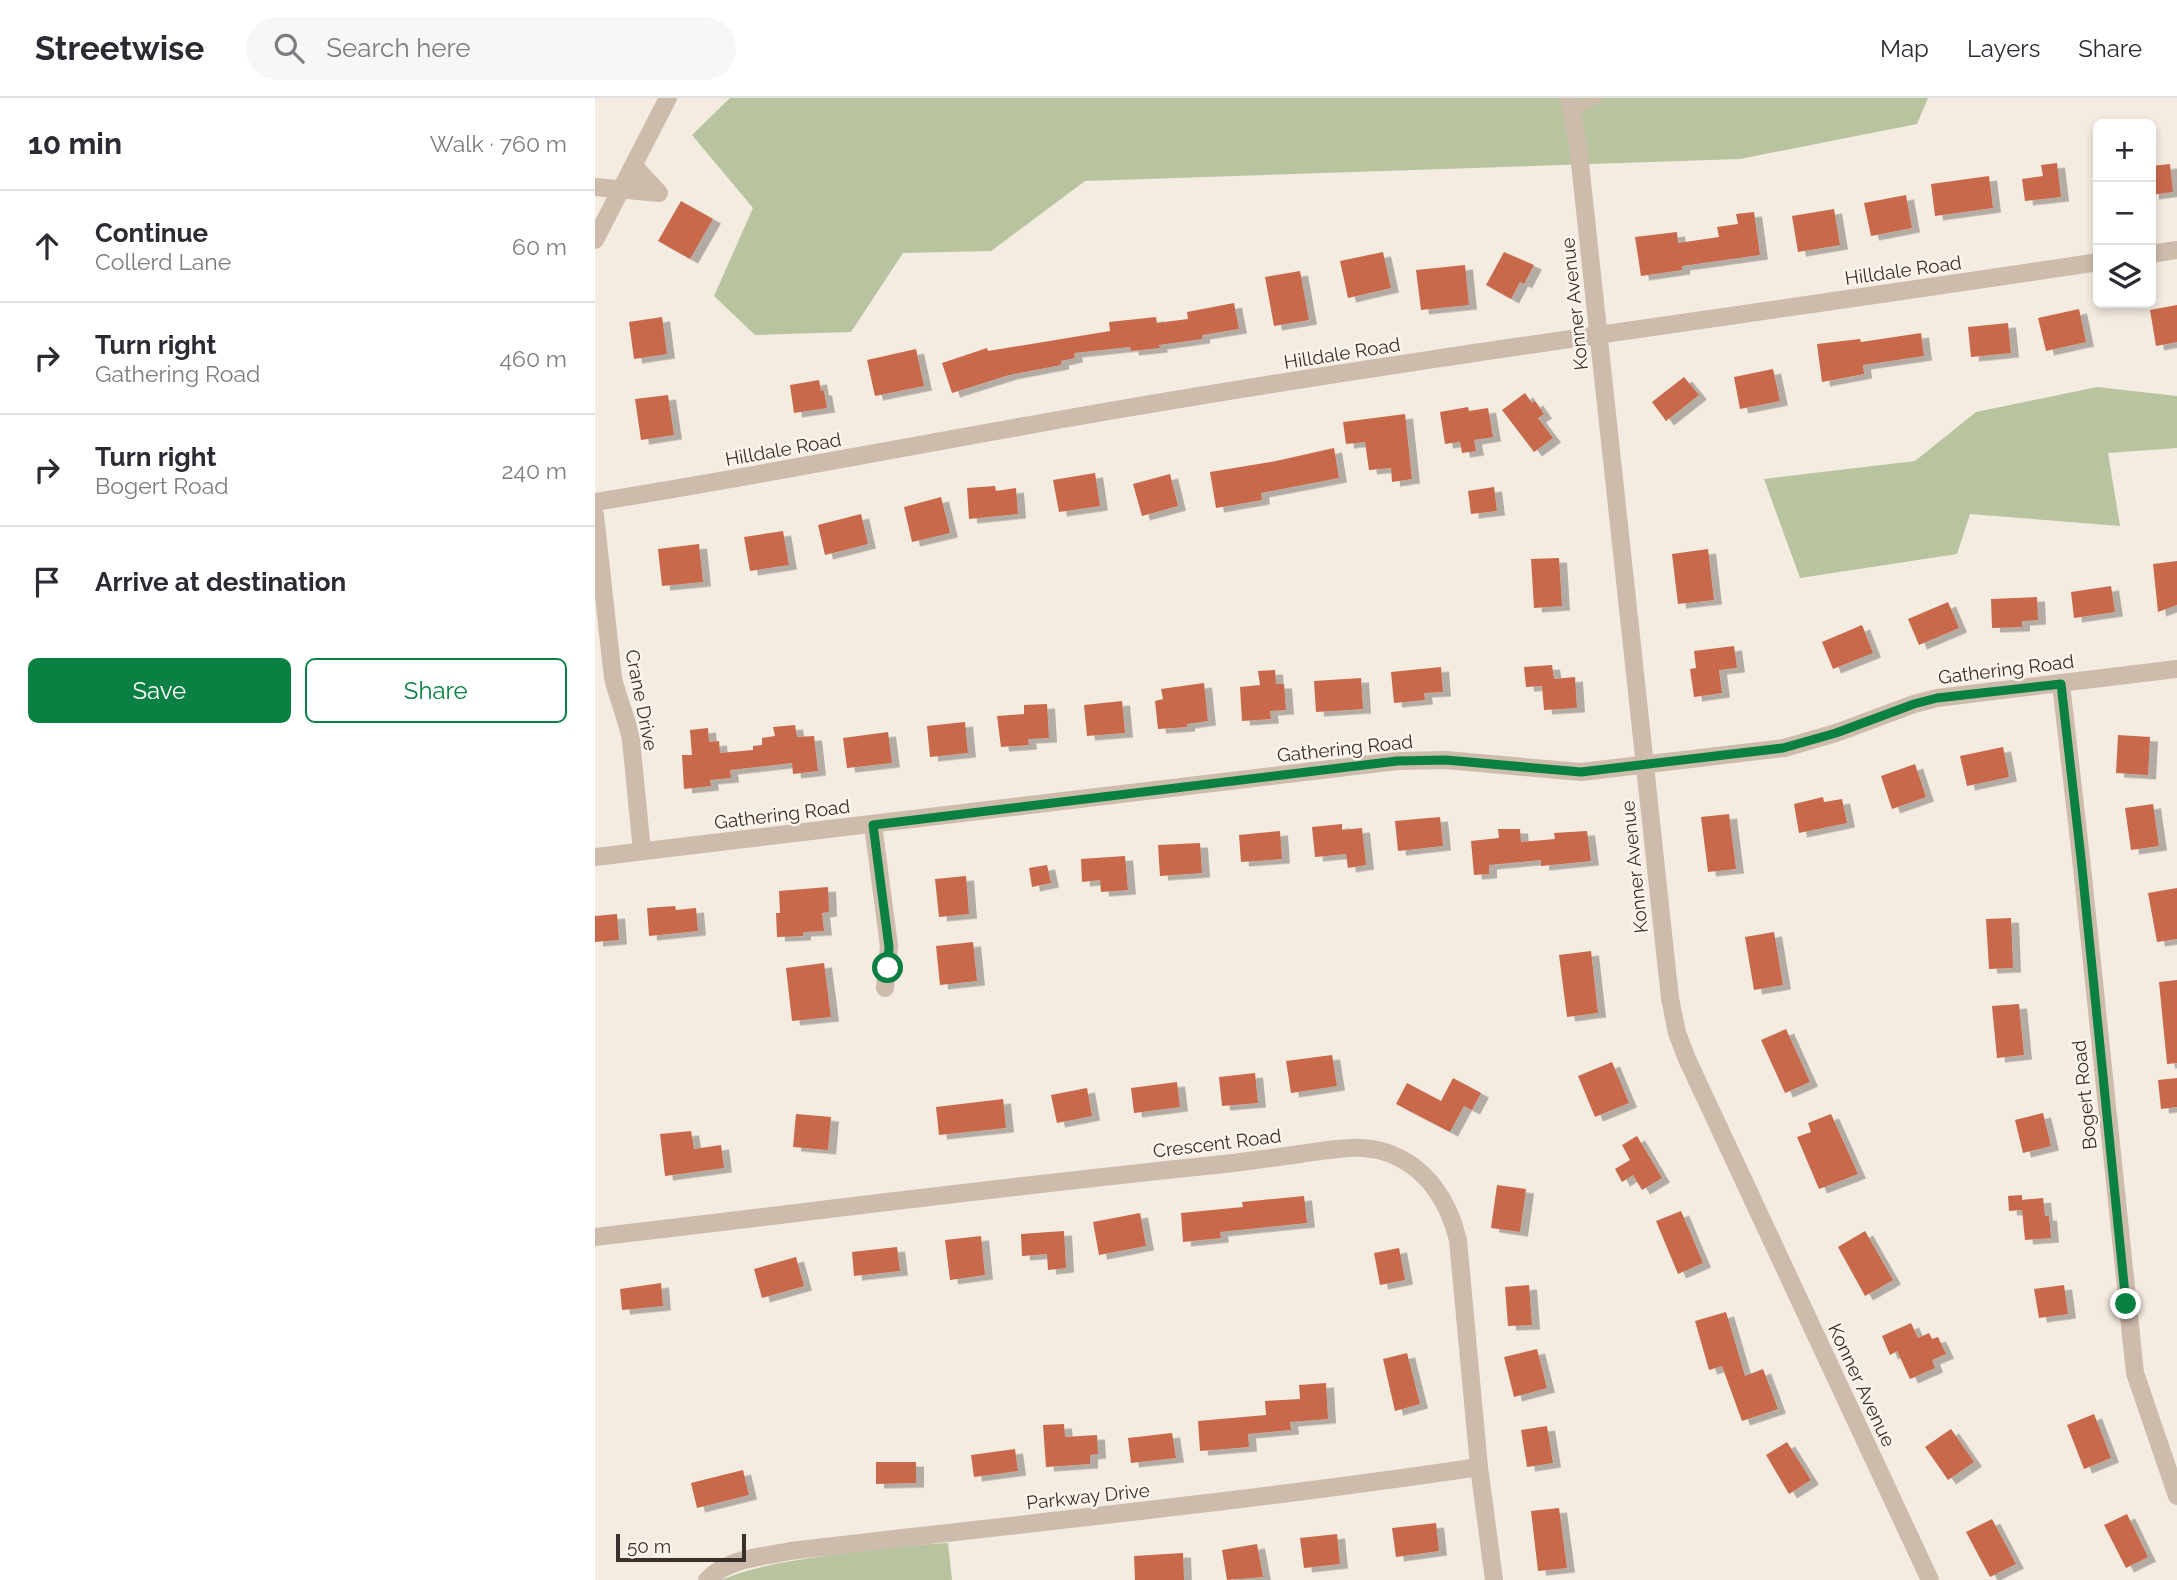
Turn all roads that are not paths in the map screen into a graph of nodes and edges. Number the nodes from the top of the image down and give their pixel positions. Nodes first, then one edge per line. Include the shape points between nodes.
1 (668, 98) edge
2 (1598, 98) edge
3 (1571, 104) edge
4 (634, 166) junction
5 (595, 187) edge
6 (621, 190) junction
7 (595, 240) edge
8 (2177, 250) edge
9 (2156, 253) edge
10 (2093, 263) edge
11 (1598, 336) junction
12 (595, 502) edge
13 (595, 515) edge
14 (2177, 669) edge
15 (2061, 684) junction
16 (1644, 764) junction
17 (873, 825) junction
18 (642, 851) junction
19 (595, 857) edge
20 (885, 988) dead end
21 (595, 1237) edge
22 (1479, 1467) junction
23 (2177, 1496) edge
24 (707, 1580) edge
25 (1494, 1580) edge
26 (1930, 1580) edge

1 - 4 street
2 - 3 lane
3 - 11 street, Konner Avenue
4 - 6 street
4 - 6 street via 659,193
5 - 6 street
6 - 7 street
8 - 9 street
10 - 11 street, Hilldale Road
11 - 12 street, Hilldale Road via 1116,410
11 - 16 street, Konner Avenue
13 - 18 street, Crane Drive via 614,678 629,730
14 - 15 street, Gathering Road
15 - 16 street, Gathering Road via 1937,698 1783,748
15 - 23 street, Bogert Road via 2135,1373
16 - 17 street, Gathering Road via 1581,772 1446,760 1397,761
16 - 26 street, Konner Avenue via 1677,1033
17 - 18 street, Gathering Road
17 - 20 street via 889,947
18 - 19 street, Gathering Road
21 - 22 street, Crescent Road via 1367,1148 1390,1154 1429,1180 1453,1221
22 - 24 street, Parkway Drive via 1168,1509 790,1552 736,1562
22 - 25 street, Crescent Road

